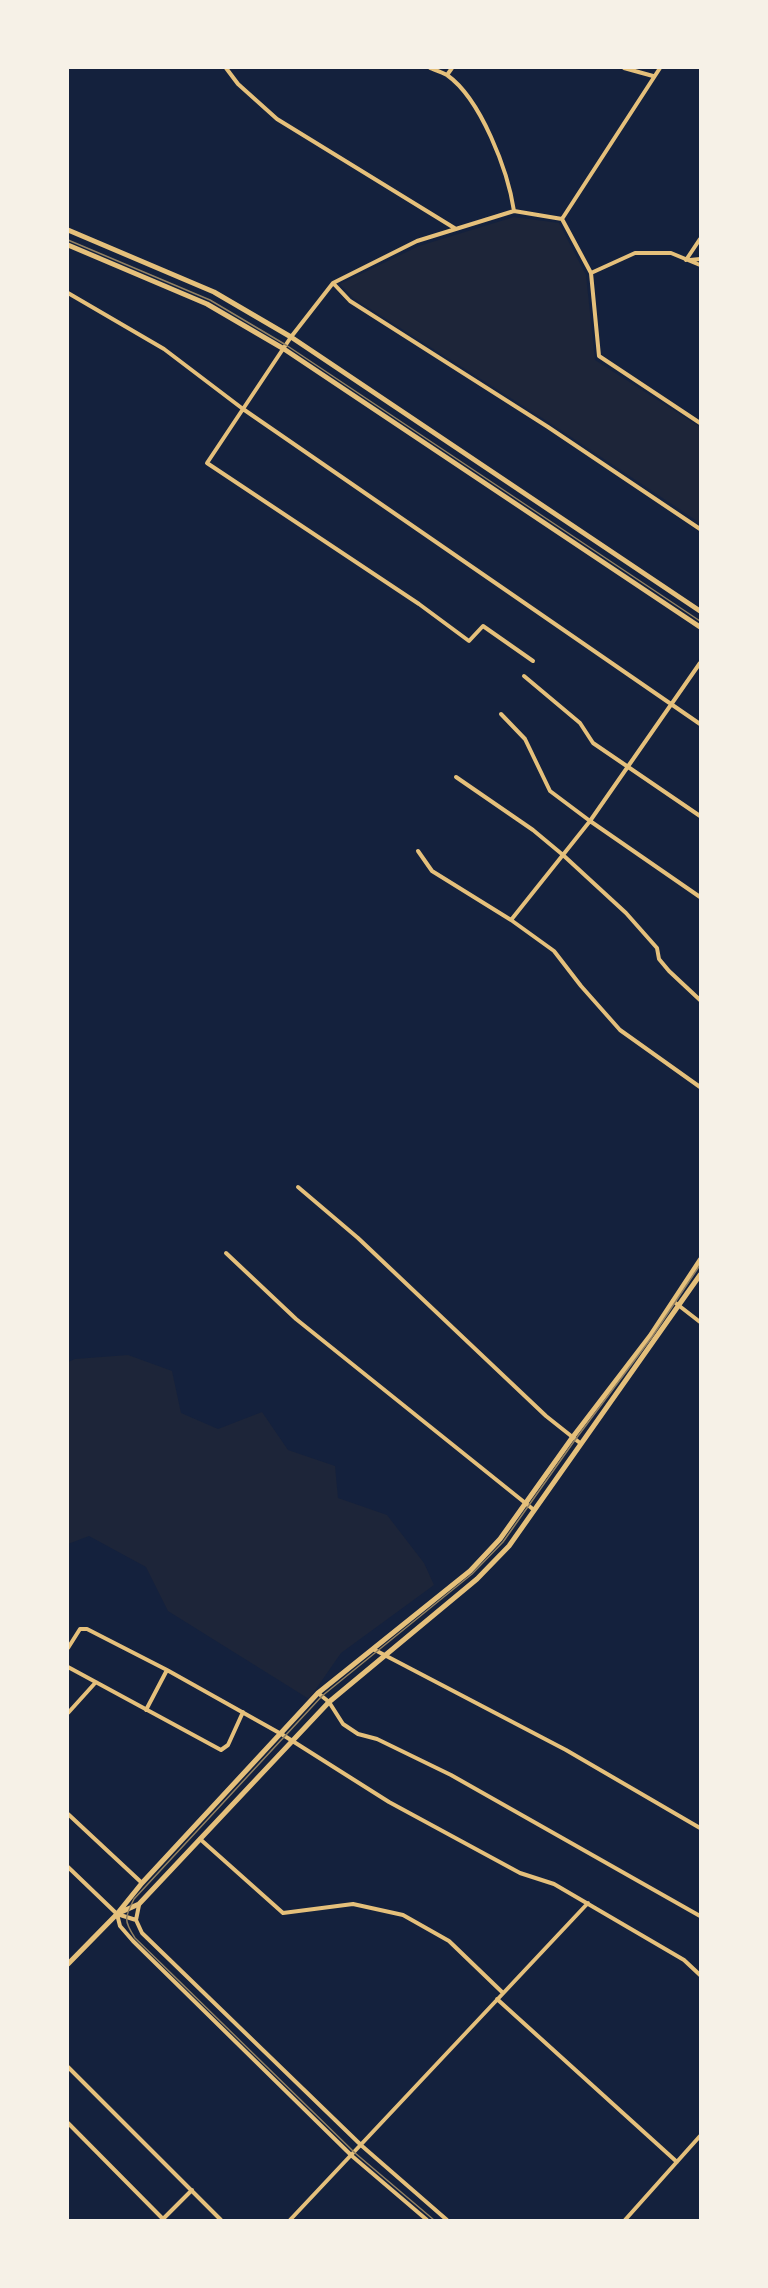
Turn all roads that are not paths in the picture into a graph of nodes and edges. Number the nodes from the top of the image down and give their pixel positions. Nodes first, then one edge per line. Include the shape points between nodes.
1 (226, 68) edge
2 (430, 68) edge
3 (452, 68) edge
4 (624, 68) edge
5 (660, 68) edge
6 (447, 75) junction
7 (653, 76) junction
8 (514, 211) junction
9 (562, 219) junction
10 (456, 229) junction
11 (68, 230) edge
12 (700, 239) edge
13 (68, 245) edge
14 (700, 259) edge
15 (686, 260) junction
16 (700, 265) edge
17 (591, 273) junction
18 (333, 283) junction
19 (68, 293) edge
20 (291, 337) junction
21 (284, 349) junction
22 (243, 410) junction
23 (700, 423) edge
24 (700, 529) edge
25 (700, 611) edge
26 (700, 627) edge
27 (533, 661) dead end
28 (700, 663) edge
29 (524, 676) dead end
30 (671, 705) junction
31 (501, 714) dead end
32 (700, 724) edge
33 (628, 767) junction
34 (456, 777) dead end
35 (700, 816) edge
36 (590, 821) junction
37 (418, 851) dead end
38 (563, 855) junction
39 (700, 897) edge
40 (511, 920) junction
41 (700, 1000) edge
42 (700, 1088) edge
43 (298, 1187) dead end
44 (226, 1253) dead end
45 (700, 1260) edge
46 (700, 1275) edge
47 (673, 1301) junction
48 (680, 1305) junction
49 (700, 1322) edge
50 (573, 1438) junction
51 (580, 1443) junction
52 (525, 1503) junction
53 (534, 1510) junction
54 (68, 1648) edge
55 (373, 1648) junction
56 (385, 1655) junction
57 (68, 1667) edge
58 (167, 1670) junction
59 (96, 1682) junction
60 (318, 1693) junction
61 (329, 1702) junction
62 (146, 1710) junction
63 (68, 1713) edge
64 (243, 1713) junction
65 (279, 1733) junction
66 (291, 1740) junction
67 (68, 1814) edge
68 (700, 1828) edge
69 (200, 1839) junction
70 (68, 1867) edge
71 (142, 1883) junction
72 (588, 1903) junction
73 (139, 1904) junction
74 (117, 1914) junction
75 (700, 1916) edge
76 (136, 1920) junction
77 (68, 1964) edge
78 (700, 1976) edge
79 (502, 1992) junction
80 (497, 1999) junction
81 (68, 2067) edge
82 (68, 2124) edge
83 (700, 2136) edge
84 (362, 2146) junction
85 (352, 2156) junction
86 (676, 2162) junction
87 (192, 2190) junction
88 (162, 2220) edge
89 (221, 2220) edge
90 (290, 2220) edge
91 (427, 2220) edge
92 (447, 2220) edge
93 (625, 2220) edge

1 - 10 street via 238,84 277,118
2 - 6 street
3 - 6 street
4 - 7 street
5 - 7 street
6 - 8 street via 469,97 492,141 510,187
7 - 9 street
8 - 9 street
8 - 10 street
9 - 17 street
10 - 18 street via 417,241
11 - 20 main road via 214,292
12 - 15 street
13 - 21 main road via 207,304
14 - 15 street
15 - 16 street
15 - 17 street via 671,253 635,253
17 - 23 street via 599,356
18 - 20 street
18 - 24 street via 350,301
19 - 22 street via 164,349
20 - 21 street
20 - 25 main road
21 - 22 street
21 - 26 main road
22 - 27 street via 207,463 469,641 483,626
22 - 30 street
28 - 30 street
29 - 33 street via 580,723 593,743
30 - 32 street
30 - 33 street
31 - 36 street via 525,739 550,790
33 - 35 street
33 - 36 street
34 - 38 street
36 - 38 street
36 - 39 street
37 - 40 street via 432,871
38 - 40 street
38 - 41 street via 626,913 657,948 659,959
40 - 42 street via 554,951 620,1030
43 - 50 street
44 - 52 street via 296,1319
45 - 47 main road
46 - 48 main road
47 - 48 street
47 - 50 main road
48 - 49 street
48 - 51 main road
50 - 51 street
50 - 52 main road
51 - 53 main road
52 - 53 street
52 - 55 main road via 501,1539 470,1571
53 - 56 main road via 509,1546 477,1579
54 - 58 street via 80,1629 87,1629
55 - 56 street
55 - 60 main road
56 - 61 main road
56 - 68 street via 566,1750
57 - 59 street
58 - 62 street
58 - 64 street
59 - 62 street
59 - 63 street
60 - 61 street
60 - 65 main road
61 - 66 main road
61 - 75 street via 343,1724 358,1734 377,1739 451,1775
62 - 64 street via 221,1750 228,1745
64 - 65 street
65 - 66 street
65 - 71 main road
66 - 69 main road
66 - 72 street via 409,1813 520,1873 554,1884
67 - 71 street
69 - 73 main road
69 - 79 street via 283,1913 353,1904 403,1915 449,1941
70 - 74 street
71 - 74 main road
72 - 78 street via 684,1960
72 - 79 street
73 - 74 main road
73 - 76 street
74 - 76 street
74 - 77 main road
74 - 85 street via 120,1926 133,1941
76 - 84 street via 141,1933
79 - 80 street
80 - 84 street
80 - 86 street
81 - 87 street
82 - 88 street
83 - 86 street
84 - 85 street
84 - 92 street
85 - 90 street
85 - 91 street
86 - 93 street
87 - 88 street
87 - 89 street

